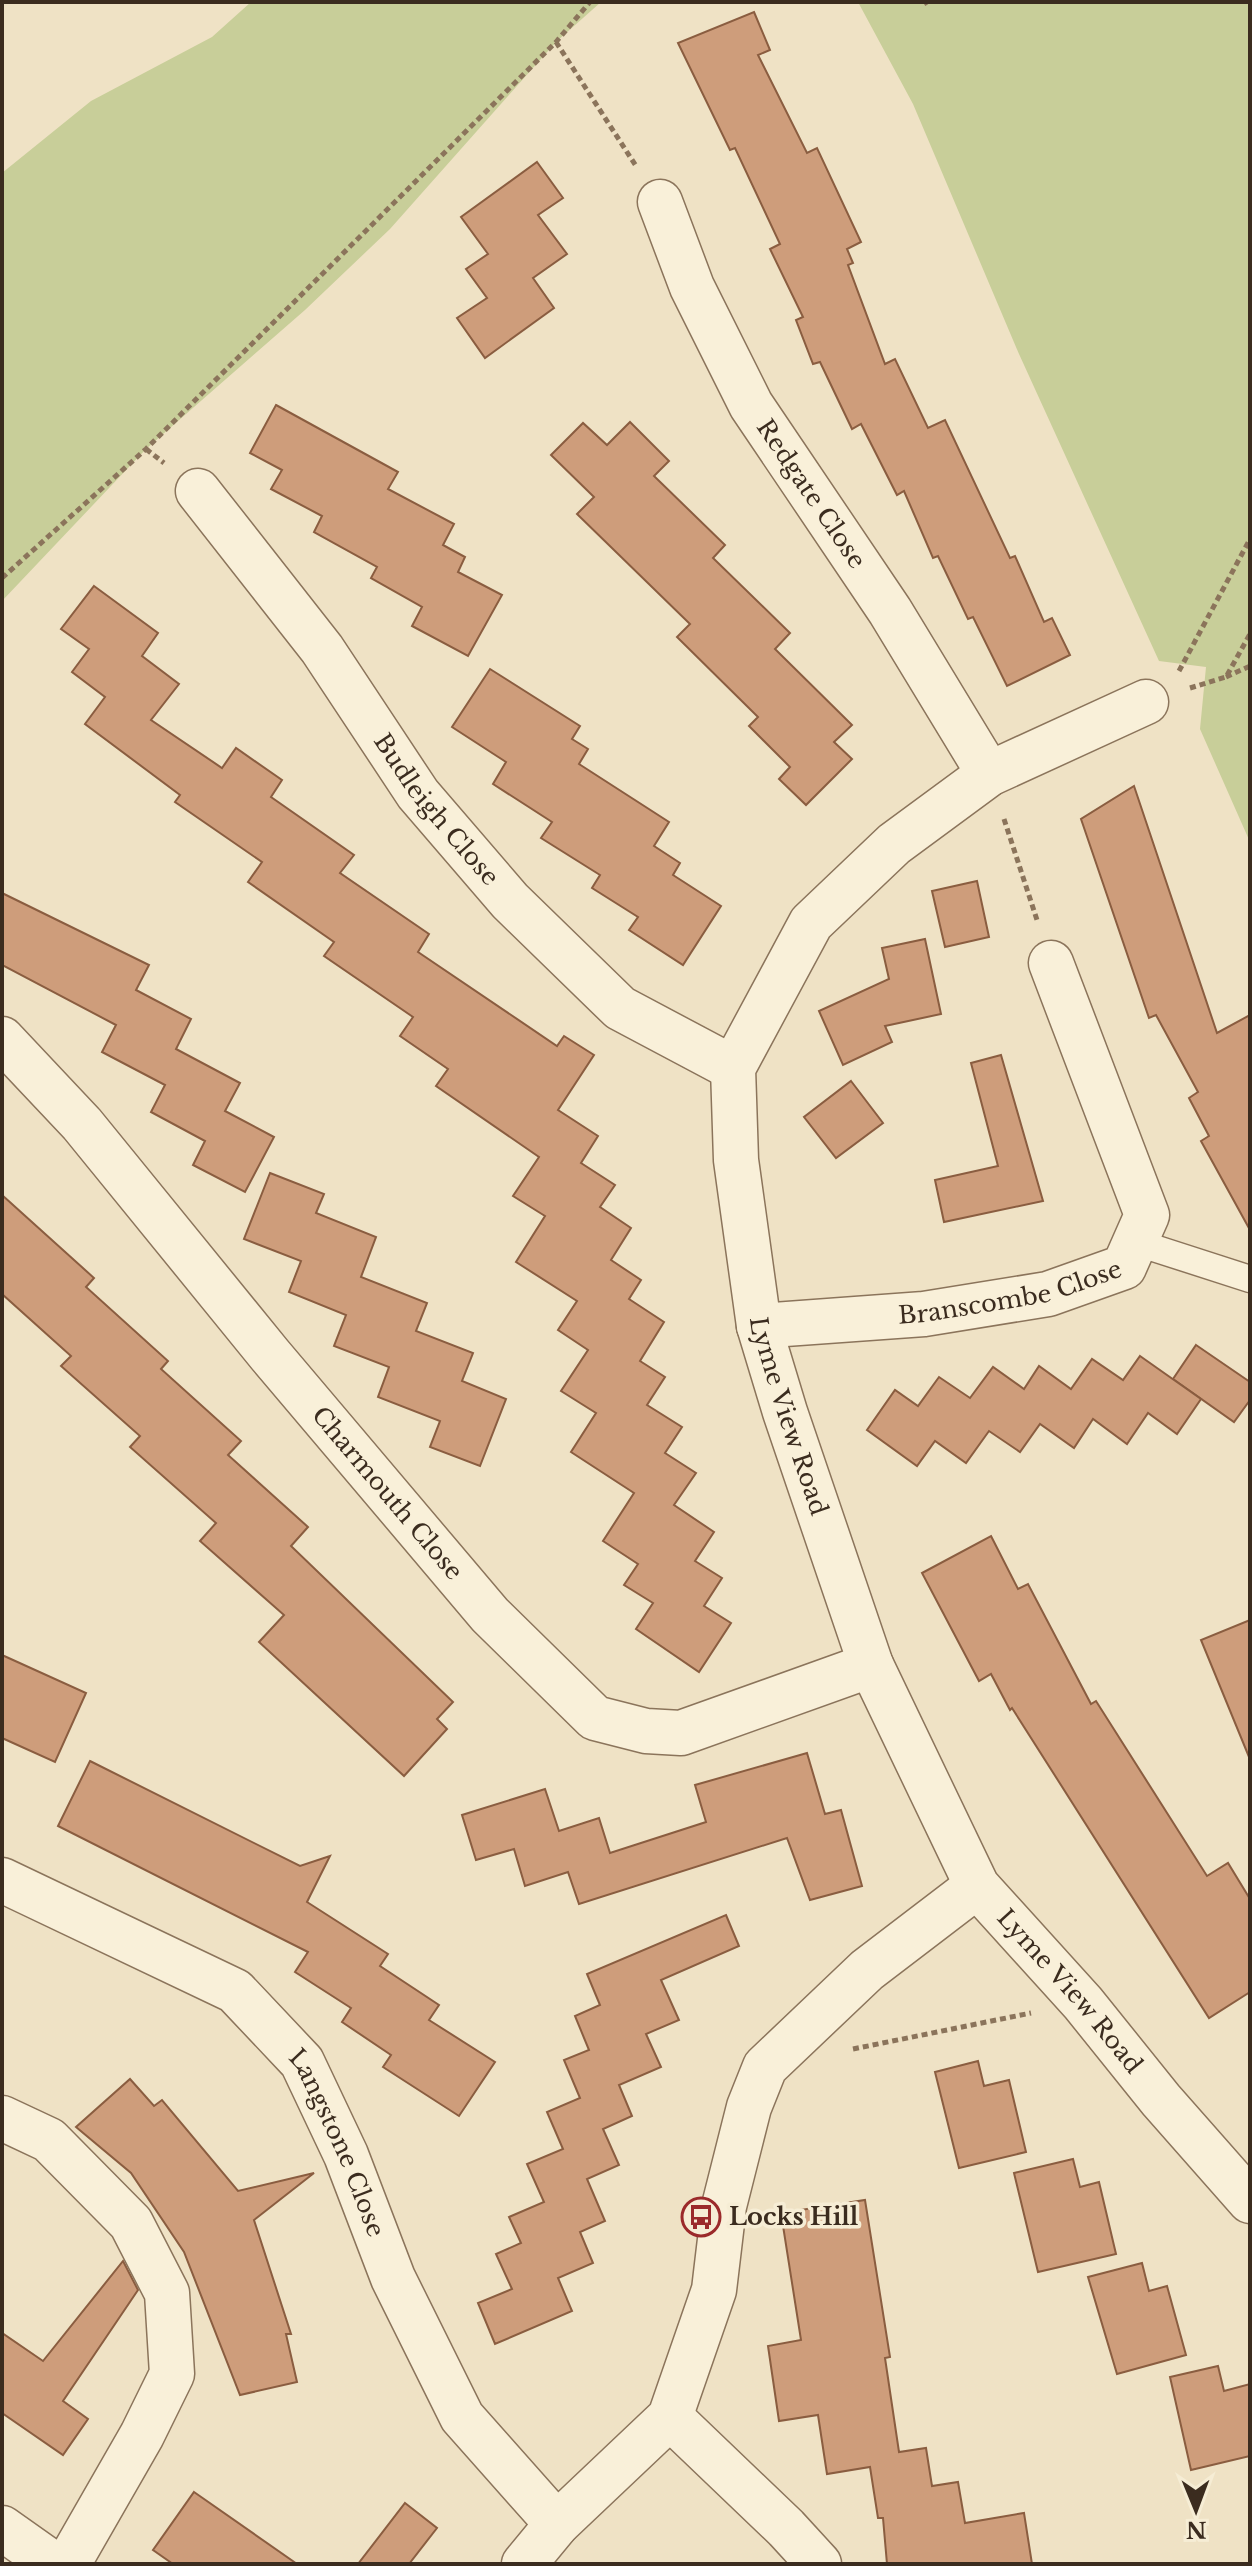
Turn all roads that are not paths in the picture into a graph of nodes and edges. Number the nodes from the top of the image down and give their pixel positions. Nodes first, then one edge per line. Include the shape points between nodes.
1 (660, 202) road end
2 (198, 491) dead end
3 (1146, 702) road end
4 (989, 774) junction
5 (1051, 963) road end
6 (2, 1039) edge
7 (733, 1068) junction
8 (1135, 1242) junction
9 (1250, 1279) edge
10 (759, 1326) junction
11 (871, 1665) junction
12 (2, 1880) edge
13 (977, 1886) junction
14 (2, 2118) edge
15 (1250, 2201) edge
16 (670, 2417) junction
17 (557, 2524) junction
18 (2, 2528) edge
19 (53, 2564) edge
20 (68, 2564) edge
21 (524, 2564) edge
22 (819, 2564) edge

1 - 4 street, Redgate Close via 692,287 751,405 890,611
2 - 7 street, Budleigh Close via 322,649 418,794 510,901 620,1008
3 - 4 street
4 - 7 street via 894,844 811,923
5 - 8 street, Branscombe Close via 1147,1215
6 - 11 street, Charmouth Close via 82,1124 490,1615 595,1718 646,1731 681,1733
7 - 10 street, Lyme View Road via 736,1160
8 - 9 lane
8 - 10 street, Branscombe Close via 1124,1267 1048,1294 924,1314
10 - 11 street, Lyme View Road
11 - 13 street, Lyme View Road
12 - 17 street, Langstone Close via 235,1991 302,2062 346,2155 393,2278 462,2417
13 - 15 street, Lyme View Road
13 - 16 street via 867,1970 765,2067 749,2107 724,2206 714,2290
14 - 20 street via 49,2140 131,2223 167,2293 172,2374
16 - 17 street
16 - 22 street
17 - 21 street
18 - 19 street

